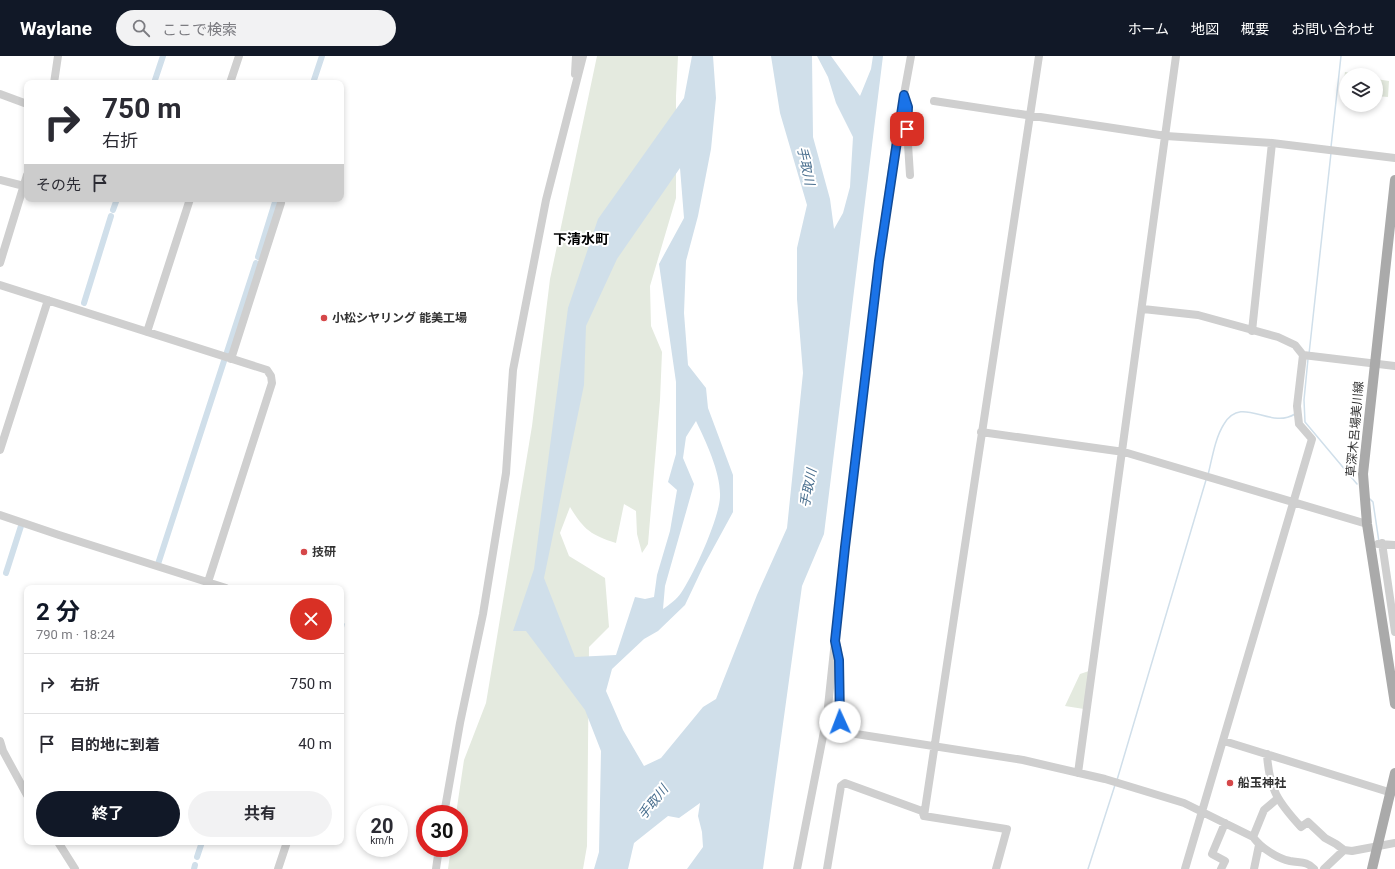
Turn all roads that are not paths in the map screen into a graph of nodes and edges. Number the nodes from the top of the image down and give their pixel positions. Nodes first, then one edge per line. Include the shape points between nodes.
1 (58, 56) edge
2 (239, 56) edge
3 (576, 56) edge
4 (584, 56) edge
5 (911, 56) edge
6 (1039, 56) edge
7 (1176, 56) edge
8 (54, 80) edge
9 (231, 80) edge
10 (575, 89) junction
11 (0, 94) edge
12 (904, 95) junction
13 (934, 101) dead end
14 (24, 103) edge
15 (1030, 115) junction
16 (1166, 136) junction
17 (1272, 143) junction
18 (1395, 158) edge
19 (910, 175) dead end
20 (0, 180) edge
21 (1395, 180) edge
22 (24, 186) joint
23 (189, 202) edge
24 (281, 203) dead end
25 (3, 243) edge
26 (0, 264) edge
27 (0, 285) edge
28 (48, 300) junction
29 (1143, 309) junction
30 (1252, 331) junction
31 (147, 332) junction
32 (1306, 356) junction
33 (231, 359) junction
34 (1374, 364) junction
35 (1395, 366) edge
36 (981, 432) junction
37 (0, 450) edge
38 (1121, 453) junction
39 (1294, 502) junction
40 (0, 514) edge
41 (1367, 524) junction
42 (1377, 544) junction
43 (1395, 545) edge
44 (208, 582) junction
45 (217, 585) edge
46 (1395, 632) edge
47 (835, 641) junction
48 (1395, 704) edge
49 (0, 741) edge
50 (1224, 741) junction
51 (934, 746) junction
52 (1267, 754) junction
53 (8, 760) junction
54 (0, 765) edge
55 (1078, 773) junction
56 (1395, 773) edge
57 (24, 789) edge
58 (1392, 793) junction
59 (1277, 800) junction
60 (446, 805) edge
61 (1202, 813) junction
62 (924, 816) junction
63 (1225, 823) junction
64 (1253, 837) junction
65 (1395, 843) edge
66 (60, 845) edge
67 (286, 845) edge
68 (1259, 845) junction
69 (1379, 846) junction
70 (1344, 850) junction
71 (438, 857) edge
72 (75, 869) edge
73 (278, 869) edge
74 (436, 869) edge
75 (797, 869) edge
76 (827, 869) edge
77 (996, 869) edge
78 (1185, 869) edge
79 (1221, 869) edge
80 (1254, 869) edge
81 (1314, 869) edge
82 (1324, 869) edge
83 (1372, 869) edge

1 - 8 street
2 - 9 street
3 - 10 street
4 - 10 street
5 - 12 street
6 - 15 street
7 - 16 street
10 - 60 street via 546,200 513,370 506,474 483,614
11 - 14 street
12 - 19 street via 908,107
12 - 47 street via 879,261
13 - 15 street
15 - 16 street
15 - 36 street
16 - 17 street
16 - 29 street
17 - 18 street
17 - 30 street
20 - 22 street
21 - 34 main road, 草深木呂場美川線
22 - 25 street
23 - 31 street
24 - 33 street
25 - 26 street
27 - 28 street
28 - 31 street
28 - 37 street
29 - 30 street via 1198,315
29 - 38 street
30 - 32 street via 1288,340
31 - 33 street
32 - 34 street
32 - 39 street via 1297,406 1299,424 1312,439
33 - 44 street via 266,370 272,376 272,383
34 - 35 street
34 - 41 main road, 草深木呂場美川線 via 1363,474
36 - 38 street
36 - 51 street
38 - 39 street
38 - 55 street
39 - 41 street
39 - 50 street
40 - 44 street
41 - 42 main road, 草深木呂場美川線
42 - 43 street
42 - 46 street
42 - 48 main road, 草深木呂場美川線
44 - 45 street
47 - 51 street via 839,660 840,722 843,727 856,734
47 - 75 street via 827,716
49 - 53 street
50 - 52 street
50 - 61 street
51 - 55 street via 1023,760
51 - 62 street
52 - 58 street
52 - 59 street
53 - 54 street
53 - 57 street
55 - 61 street via 1168,797
56 - 58 main road
58 - 69 main road
59 - 64 street via 1264,810
59 - 70 street via 1301,827 1308,822 1325,838
61 - 63 street
61 - 78 street
62 - 76 street via 922,811 845,783 841,786
62 - 77 street via 1006,829
63 - 64 street
63 - 79 street via 1212,854 1225,861
64 - 68 street
65 - 69 street
66 - 72 street
67 - 73 street
68 - 80 street
68 - 81 street via 1289,861 1306,863
69 - 70 street
69 - 83 main road
70 - 82 street
71 - 74 street

